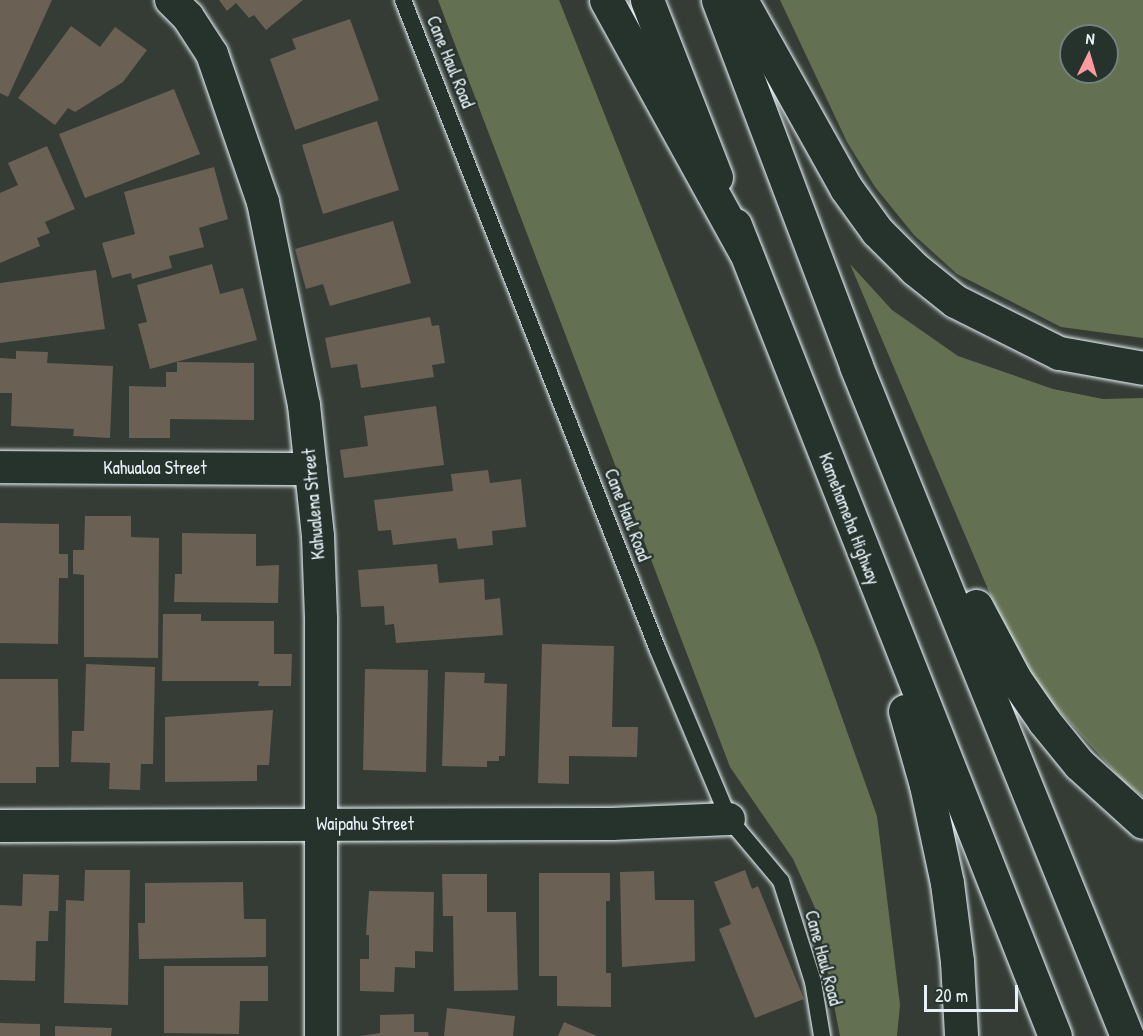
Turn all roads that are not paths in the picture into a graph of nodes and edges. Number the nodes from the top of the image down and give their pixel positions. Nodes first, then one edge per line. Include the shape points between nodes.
1 (171, 0) edge
2 (403, 0) edge
3 (606, 0) edge
4 (647, 0) edge
5 (718, 0) edge
6 (741, 0) edge
7 (745, 252) junction
8 (856, 366) junction
9 (1143, 368) edge
10 (0, 467) edge
11 (311, 469) junction
12 (854, 530) junction
13 (729, 819) junction
14 (1143, 822) edge
15 (320, 824) junction
16 (0, 826) edge
17 (321, 1036) edge
18 (822, 1036) edge
19 (961, 1036) edge
20 (1055, 1036) edge
21 (1127, 1036) edge

1 - 11 street, Kahualena Street via 188,17 212,54 263,202 304,405
2 - 13 lane, Cane Haul Road via 658,650
3 - 7 main road
4 - 7 main road, Kamehameha Highway
5 - 8 main road
6 - 9 main road via 846,188 877,231 915,269 955,301 1059,353
7 - 12 main road, Kamehameha Highway
8 - 14 main road via 1015,680 1079,764
8 - 21 main road
10 - 11 street, Kahualoa Street
11 - 15 street, Kahualena Street via 321,619
12 - 19 main road via 929,796 957,961
12 - 20 main road, Kamehameha Highway
13 - 15 street, Waipahu Street via 612,824
13 - 18 lane, Cane Haul Road via 781,881 813,982
15 - 16 street, Waipahu Street
15 - 17 street, Kahualena Street

